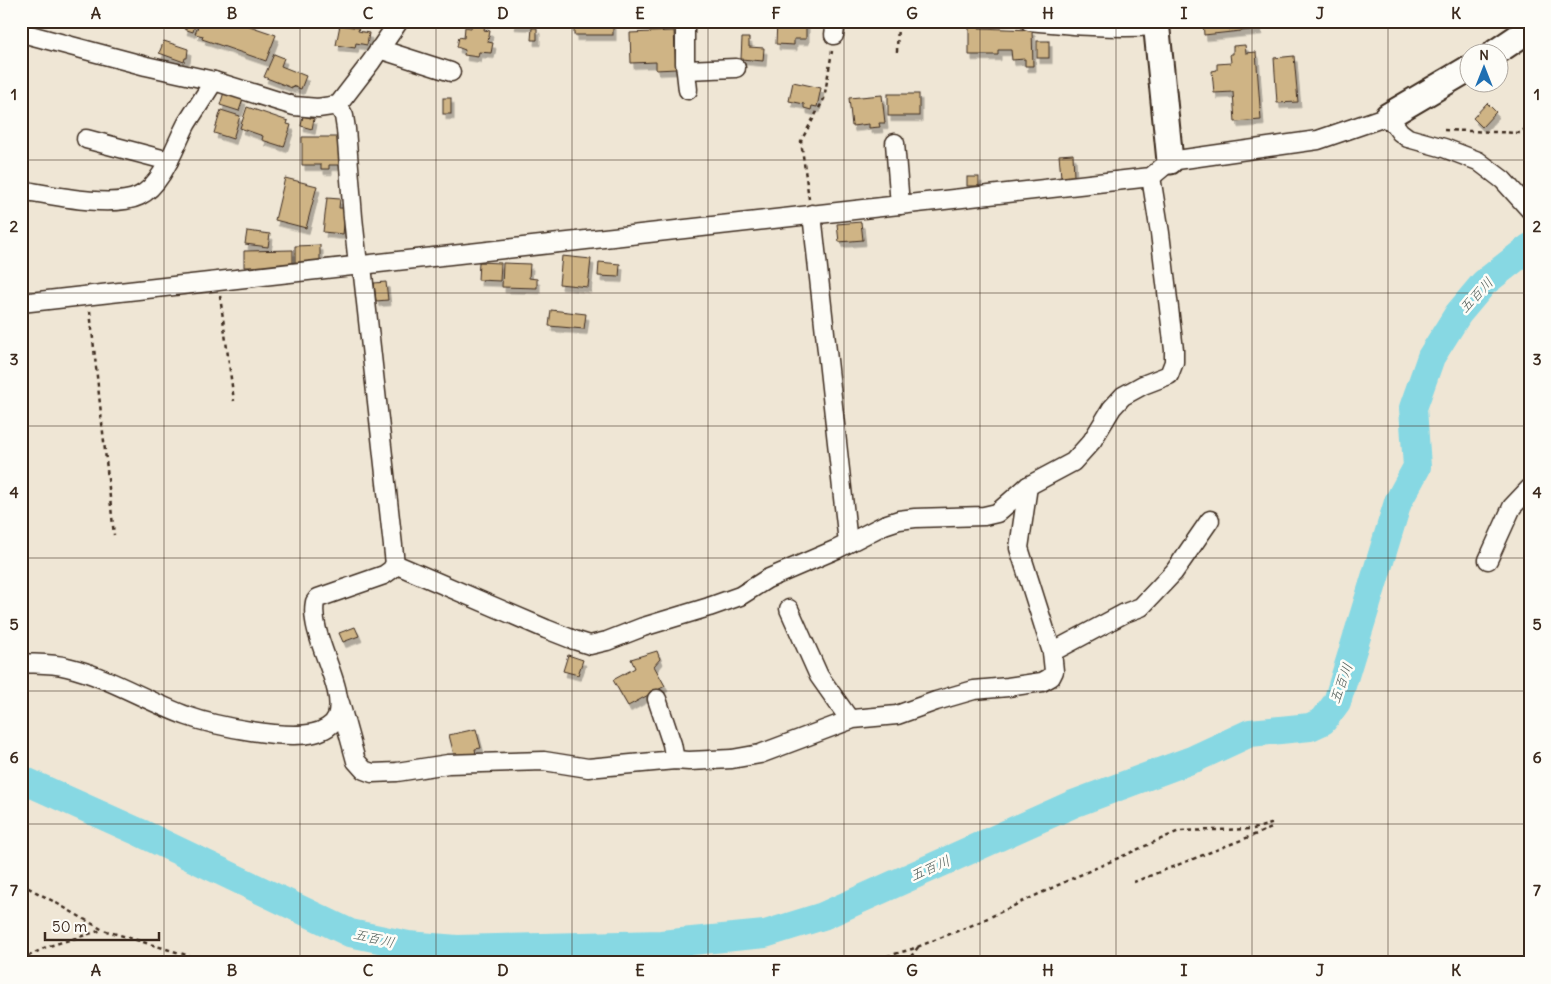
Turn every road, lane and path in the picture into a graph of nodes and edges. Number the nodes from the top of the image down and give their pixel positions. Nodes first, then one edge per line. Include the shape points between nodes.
1 (27, 21) edge
2 (399, 21) edge
3 (685, 21) edge
4 (898, 21) edge
5 (1029, 21) edge
6 (1156, 24) edge
7 (835, 28) edge
8 (1530, 30) edge
9 (21, 31) edge
10 (1508, 44) edge
11 (380, 49) junction
12 (897, 52) dead end
13 (736, 68) dead end
14 (686, 70) junction
15 (452, 72) dead end
16 (1458, 75) edge
17 (214, 81) junction
18 (688, 90) dead end
19 (338, 105) junction
20 (1388, 116) junction
21 (1530, 125) edge
22 (1442, 130) dead end
23 (86, 139) dead end
24 (895, 143) dead end
25 (169, 161) junction
26 (1170, 161) junction
27 (1151, 177) junction
28 (21, 190) edge
29 (900, 205) junction
30 (1530, 210) edge
31 (812, 214) junction
32 (358, 265) junction
33 (218, 281) junction
34 (88, 296) junction
35 (21, 303) edge
36 (234, 401) dead end
37 (1028, 486) junction
38 (1530, 488) edge
39 (1210, 520) dead end
40 (114, 535) dead end
41 (848, 543) junction
42 (1488, 560) dead end
43 (395, 564) junction
44 (789, 609) dead end
45 (1052, 652) junction
46 (21, 663) edge
47 (657, 699) dead end
48 (340, 703) junction
49 (850, 720) junction
50 (675, 760) junction
51 (1134, 882) dead end
52 (21, 884) edge
53 (103, 930) junction
54 (919, 946) junction
55 (21, 960) edge
56 (213, 963) edge
57 (864, 963) edge
58 (906, 963) edge

1 - 9 street
2 - 11 street
3 - 14 street
4 - 12 path
5 - 6 street via 1081,26
6 - 26 street
7 - 31 path via 824,99 801,141
8 - 10 street
9 - 17 street
11 - 15 street
11 - 19 street
13 - 14 street
14 - 18 street
16 - 20 street
17 - 19 street via 294,106 318,108
17 - 25 street via 187,123
19 - 32 street via 346,129
20 - 26 street via 1318,140
20 - 30 street via 1408,138 1478,161 1503,180
21 - 22 path via 1520,133
23 - 25 street
24 - 29 street
25 - 28 street via 150,188 131,199 99,201
26 - 27 street
27 - 29 street
27 - 37 street via 1174,350 1172,370 1169,375 1143,384 1123,396 1080,456
29 - 31 street
31 - 32 street
31 - 41 street
32 - 33 street
32 - 43 street via 362,275
33 - 34 street
33 - 36 path
34 - 35 street
34 - 40 path
37 - 41 street via 996,513 900,520
37 - 45 street via 1019,548
38 - 42 street via 1512,507
39 - 45 street via 1174,572 1140,608
41 - 43 street via 767,579 740,596 590,645
43 - 48 street via 384,575 318,598 315,602 314,615
44 - 49 street via 819,676
45 - 49 street via 1054,670 1051,677 1042,682 974,690 897,715
46 - 48 street via 66,667 186,716 250,730 302,735 315,733 335,721
47 - 50 street
48 - 50 street via 356,761 364,770 372,772 397,772 448,764 544,761 588,768
49 - 50 street via 760,754 732,759
51 - 54 path via 1272,828 1271,824 1253,829 1179,832
52 - 53 path
53 - 55 path via 46,947
53 - 56 path
54 - 57 path
54 - 58 path

